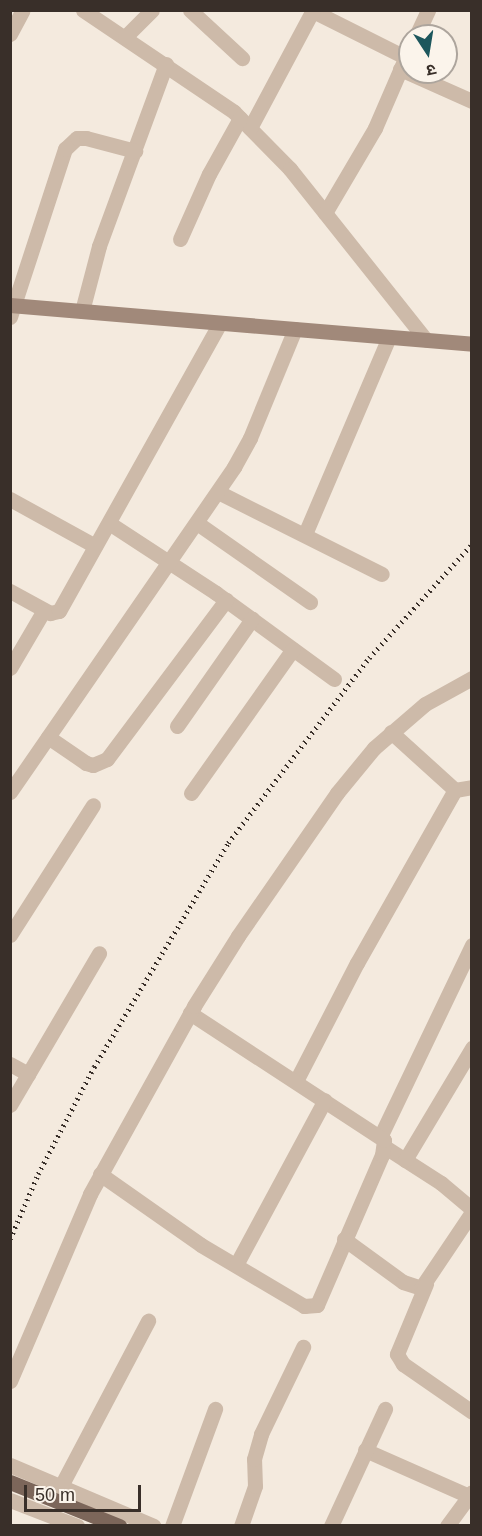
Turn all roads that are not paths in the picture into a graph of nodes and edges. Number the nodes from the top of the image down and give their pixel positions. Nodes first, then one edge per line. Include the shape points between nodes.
1 (23, 10) edge
2 (84, 10) edge
3 (152, 10) edge
4 (190, 10) edge
5 (428, 10) edge
6 (313, 11) edge
7 (422, 24) edge
8 (10, 34) edge
9 (125, 37) junction
10 (398, 54) edge
11 (242, 58) dead end
12 (166, 64) junction
13 (398, 74) edge
14 (445, 84) edge
15 (471, 101) edge
16 (245, 123) junction
17 (135, 151) junction
18 (325, 213) junction
19 (180, 239) dead end
20 (12, 309) edge
21 (81, 311) junction
22 (220, 323) junction
23 (295, 329) junction
24 (389, 337) junction
25 (426, 340) junction
26 (471, 344) edge
27 (218, 492) junction
28 (10, 499) edge
29 (109, 523) junction
30 (197, 523) junction
31 (305, 534) junction
32 (95, 546) junction
33 (169, 562) junction
34 (382, 574) dead end
35 (10, 591) edge
36 (226, 600) junction
37 (310, 602) dead end
38 (44, 610) junction
39 (252, 620) junction
40 (293, 649) junction
41 (10, 668) edge
42 (471, 678) edge
43 (334, 679) dead end
44 (177, 726) dead end
45 (391, 732) junction
46 (48, 737) junction
47 (471, 787) edge
48 (455, 790) junction
49 (10, 792) edge
50 (191, 794) dead end
51 (93, 805) dead end
52 (10, 935) edge
53 (471, 945) edge
54 (99, 953) dead end
55 (190, 1012) junction
56 (471, 1048) edge
57 (10, 1064) edge
58 (28, 1074) junction
59 (296, 1081) junction
60 (325, 1100) junction
61 (10, 1105) edge
62 (383, 1141) junction
63 (405, 1160) junction
64 (100, 1174) junction
65 (471, 1210) edge
66 (344, 1239) junction
67 (236, 1265) junction
68 (426, 1284) junction
69 (148, 1321) dead end
70 (303, 1347) dead end
71 (10, 1381) edge
72 (215, 1409) dead end
73 (385, 1409) dead end
74 (471, 1412) edge
75 (365, 1450) junction
76 (10, 1465) edge
77 (10, 1482) edge
78 (61, 1486) junction
79 (470, 1494) edge
80 (10, 1500) edge
81 (72, 1524) edge
82 (119, 1526) edge
83 (154, 1526) edge
84 (172, 1526) edge
85 (241, 1526) edge
86 (331, 1526) edge
87 (447, 1526) edge

1 - 8 street
2 - 9 street
3 - 9 street
4 - 11 street
5 - 7 street
6 - 10 street
6 - 16 street
9 - 12 street
12 - 16 street
12 - 17 street
13 - 18 street via 375,128
14 - 15 street
16 - 18 street via 290,169
16 - 19 street via 212,166
17 - 20 street via 86,138 77,138 65,149
17 - 21 street via 99,246
18 - 25 street
20 - 21 street
21 - 22 street
22 - 23 street
22 - 29 street
23 - 24 street
23 - 27 street via 250,438
24 - 25 street
24 - 31 street
25 - 26 street
27 - 30 street
27 - 31 street
28 - 32 street
29 - 32 street
29 - 33 street
30 - 33 street
30 - 37 street
31 - 34 street
32 - 38 street via 60,611 55,614
33 - 36 street
33 - 46 street
35 - 38 street
36 - 39 street
36 - 46 street via 107,759 93,765
38 - 41 street
39 - 40 street
39 - 44 street
40 - 43 street
40 - 50 street
42 - 45 street via 425,704
45 - 48 street
45 - 55 street via 337,793
46 - 49 street
47 - 48 street
48 - 59 street via 357,963
51 - 52 street
53 - 62 street
54 - 58 street
55 - 59 street
55 - 64 street
56 - 63 street
57 - 58 street
58 - 61 street
59 - 60 street
60 - 62 street
60 - 67 street
62 - 63 street
62 - 66 street
63 - 65 street via 441,1183
64 - 67 street
64 - 71 street
65 - 68 street
66 - 67 street via 317,1305 312,1308
66 - 68 street via 409,1286 421,1288
68 - 74 street via 397,1354 403,1364
69 - 78 street
70 - 85 street via 261,1434 254,1460 255,1486
72 - 84 street
73 - 75 street
75 - 79 street
75 - 86 street
76 - 78 street
77 - 82 main road
78 - 83 street
79 - 87 street
80 - 81 street

